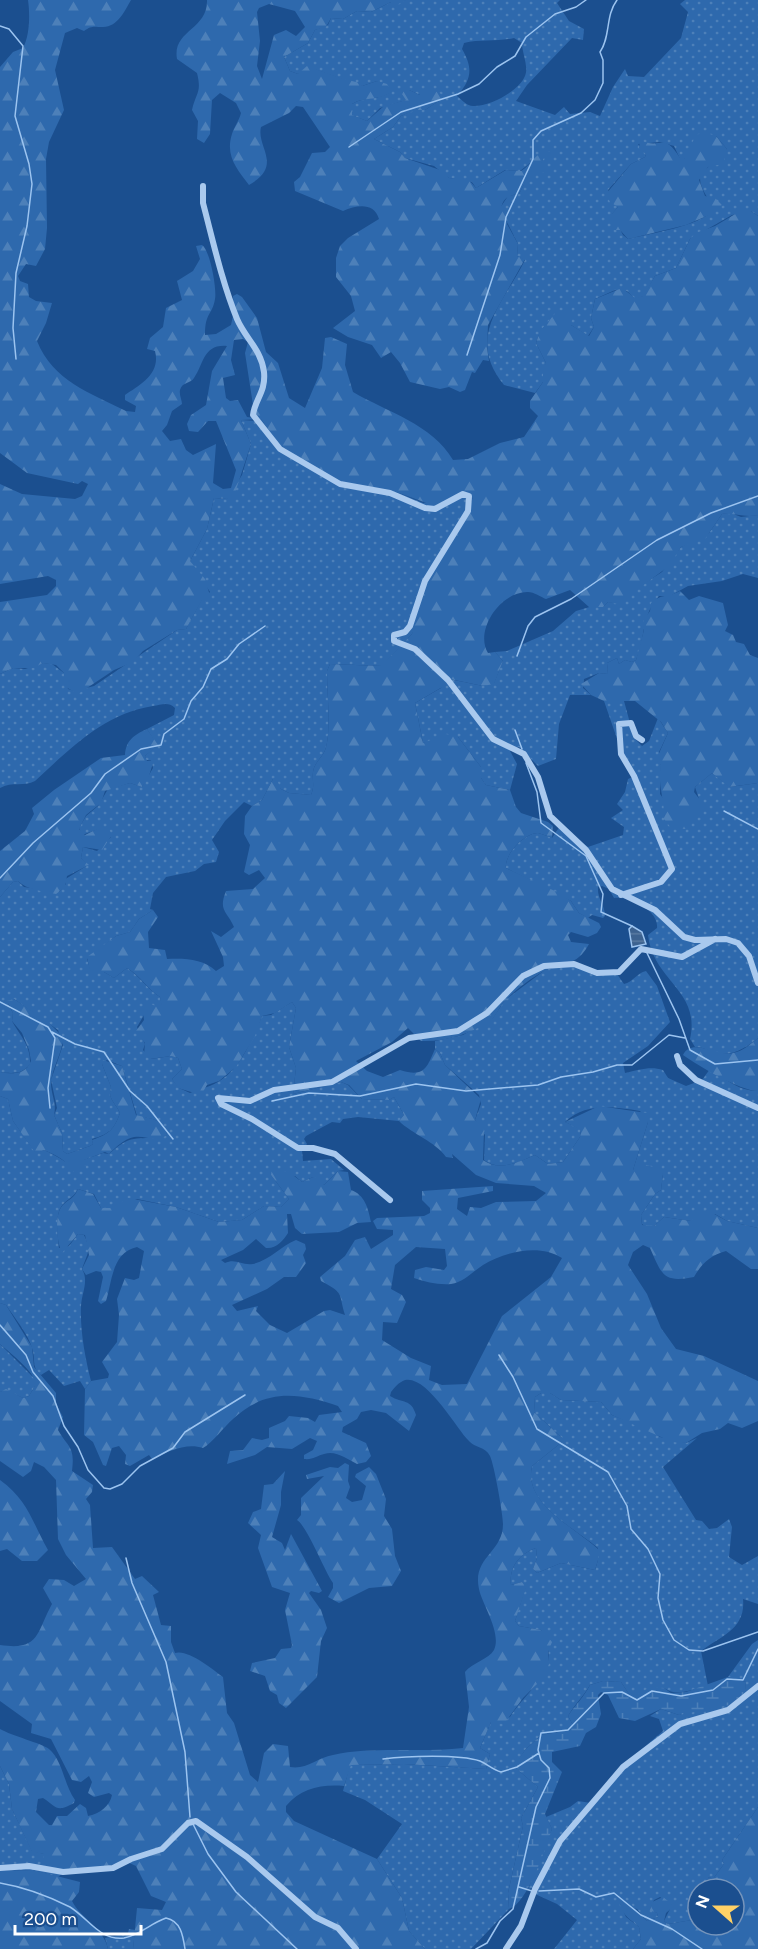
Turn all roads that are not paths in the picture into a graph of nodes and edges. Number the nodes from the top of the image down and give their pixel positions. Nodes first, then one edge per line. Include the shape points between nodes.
1 (203, 186) dead end
2 (642, 740) dead end
3 (621, 895) junction
4 (715, 939) junction
5 (758, 983) edge
6 (677, 1056) dead end
7 (758, 1108) edge
8 (390, 1200) dead end
9 (758, 1686) edge
10 (0, 1868) edge
11 (356, 1949) edge
12 (506, 1949) edge

1 - 3 street via 203,203 233,306 262,361 264,387 253,416 280,449 340,484 390,493 435,509 463,495 469,496 468,511 425,580 410,626 393,639 415,649 448,680 493,740 524,754 538,777 550,816 586,849 604,879
2 - 3 street via 631,723 619,724 621,754 672,869 661,882
3 - 4 street via 655,910 684,937
4 - 5 street via 740,944 749,956
4 - 8 street via 682,957 641,949 619,972 597,973 574,964 544,966 523,976 487,1013 458,1032 409,1038 332,1082 274,1090 250,1101 218,1098 221,1104 298,1148 335,1154
6 - 7 street via 680,1065 696,1080
9 - 12 street via 728,1710 680,1724 623,1767 560,1841 521,1926
10 - 11 street via 29,1866 63,1872 113,1868 162,1849 188,1823 196,1821 262,1869 315,1917 338,1928

